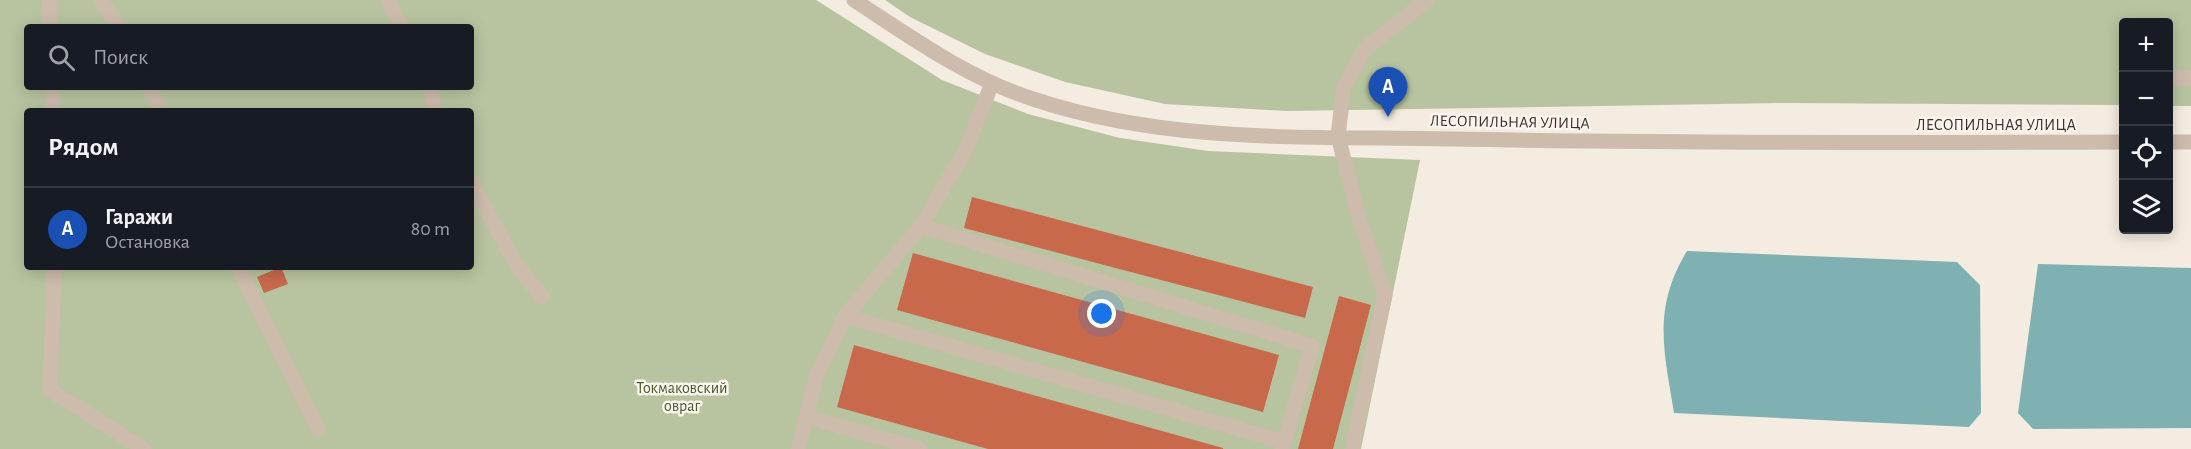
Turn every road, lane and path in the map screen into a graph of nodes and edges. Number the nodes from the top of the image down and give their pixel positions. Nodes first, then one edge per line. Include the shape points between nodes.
1 (48, 0) edge
2 (101, 0) edge
3 (388, 0) edge
4 (854, 0) edge
5 (1427, 0) edge
6 (50, 24) edge
7 (116, 24) edge
8 (400, 24) edge
9 (2173, 78) edge
10 (2191, 78) edge
11 (993, 83) junction
12 (52, 90) edge
13 (150, 90) edge
14 (431, 90) edge
15 (53, 108) edge
16 (160, 108) edge
17 (434, 108) edge
18 (1338, 136) junction
19 (2119, 142) edge
20 (2173, 142) edge
21 (2191, 142) edge
22 (474, 187) edge
23 (921, 226) junction
24 (54, 270) edge
25 (239, 270) edge
26 (542, 297) dead end
27 (845, 316) junction
28 (807, 417) junction
29 (318, 429) dead end
30 (1283, 445) edge
31 (144, 449) edge
32 (798, 449) edge
33 (920, 449) edge
34 (1352, 449) edge

1 - 6 street
2 - 7 street
3 - 8 street
4 - 11 street, ЛЕСОПИЛЬНАЯ УЛИЦА via 945,59
5 - 18 street via 1365,49 1344,86
9 - 10 street
11 - 18 street, ЛЕСОПИЛЬНАЯ УЛИЦА via 1036,100 1120,122 1208,134
11 - 23 street via 967,147
12 - 15 street
13 - 16 street
14 - 17 street
18 - 19 street, ЛЕСОПИЛЬНАЯ УЛИЦА via 1665,143
18 - 34 street via 1358,215 1385,295
20 - 21 street
22 - 26 street via 516,264
23 - 27 street
23 - 30 street via 1312,346
24 - 31 street via 50,390
25 - 29 street
27 - 28 street via 816,377
27 - 30 street
28 - 32 street
28 - 33 street

